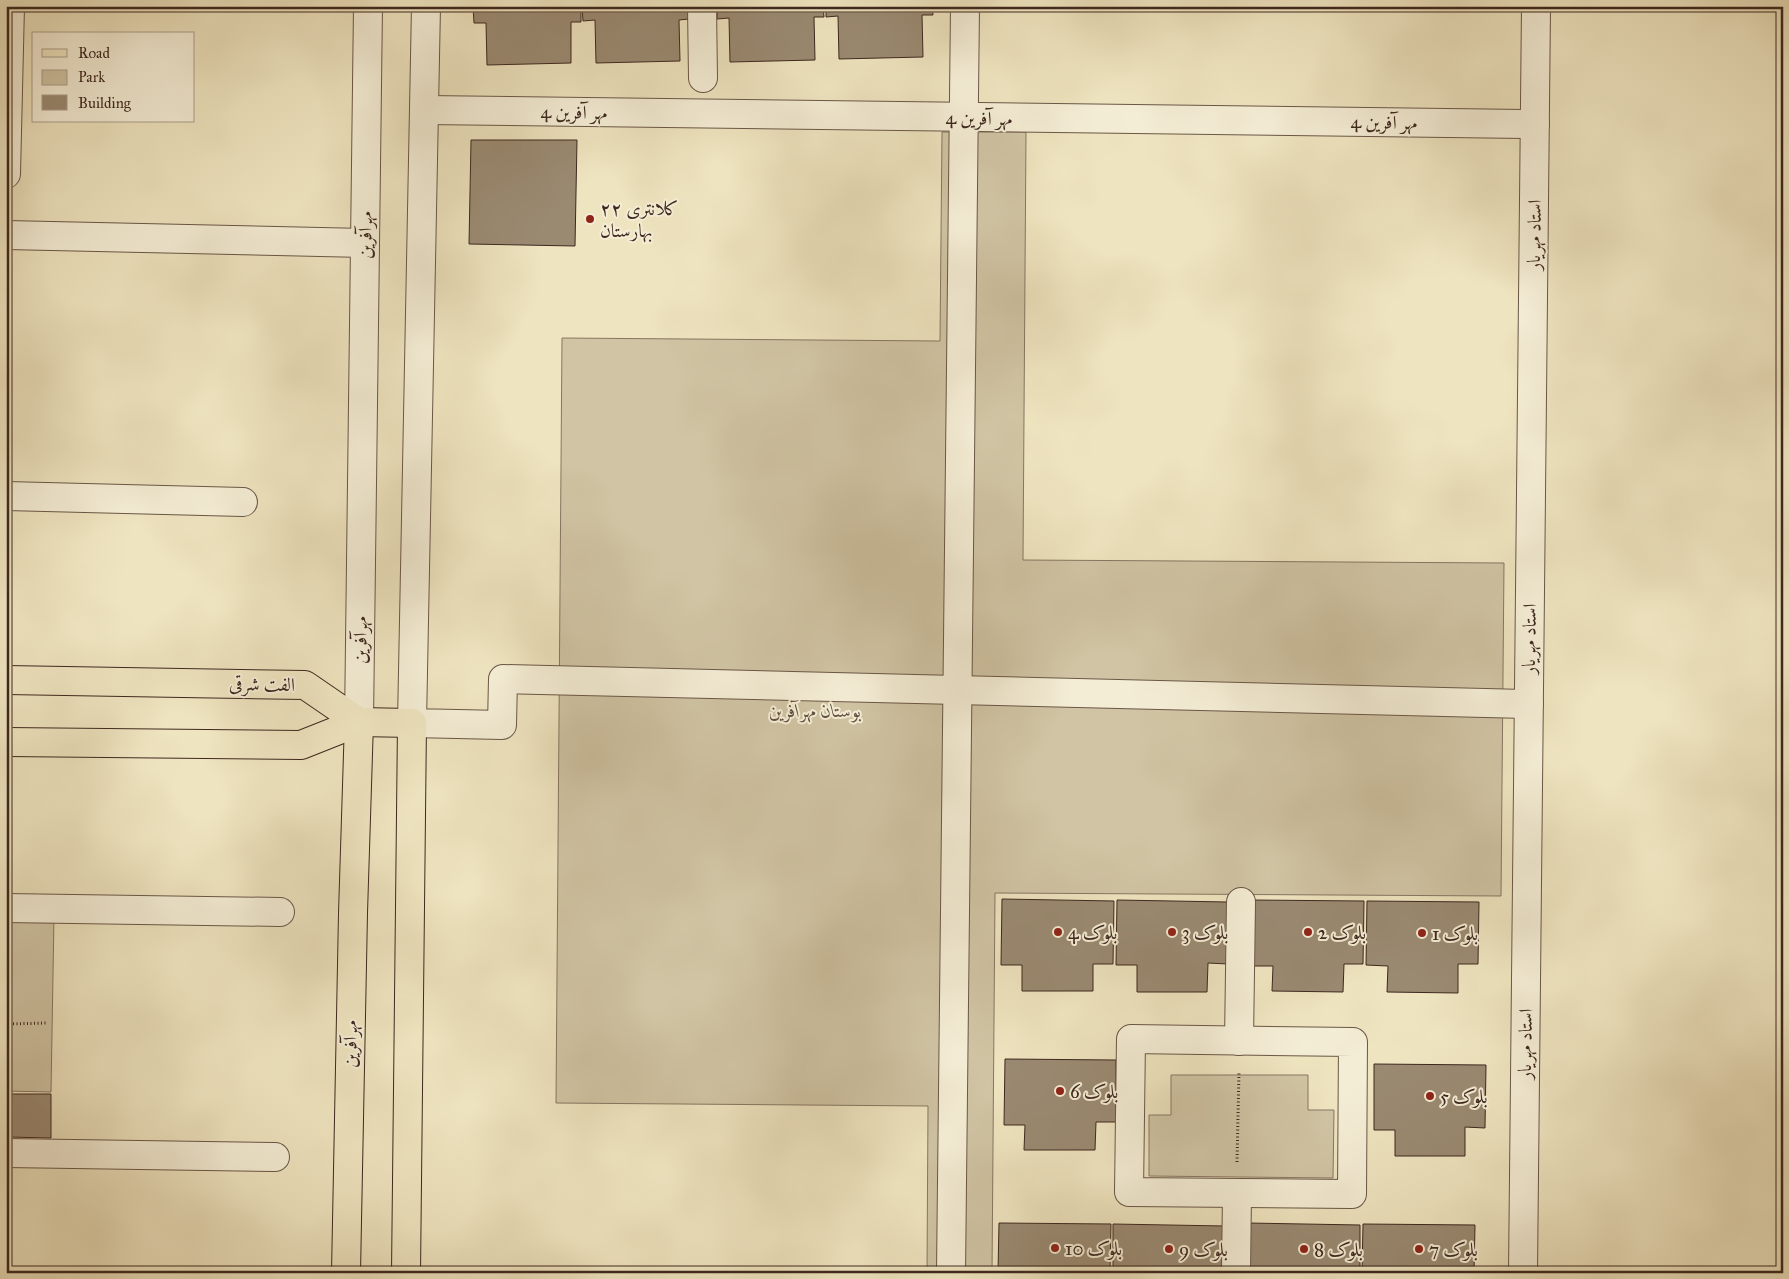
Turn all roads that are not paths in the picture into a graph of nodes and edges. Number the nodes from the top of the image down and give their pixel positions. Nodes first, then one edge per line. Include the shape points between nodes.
1 (10, 6) edge
2 (368, 6) edge
3 (426, 6) edge
4 (702, 6) edge
5 (964, 6) edge
6 (1536, 6) edge
7 (703, 78) dead end
8 (424, 110) junction
9 (964, 117) junction
10 (1535, 124) junction
11 (6, 174) edge
12 (6, 235) edge
13 (365, 243) junction
14 (6, 496) edge
15 (243, 502) dead end
16 (6, 680) edge
17 (957, 690) junction
18 (1529, 704) junction
19 (359, 722) junction
20 (412, 723) junction
21 (6, 742) edge
22 (1241, 902) dead end
23 (6, 908) edge
24 (280, 912) dead end
25 (1239, 1041) junction
26 (6, 1153) edge
27 (275, 1157) dead end
28 (1237, 1193) junction
29 (346, 1273) edge
30 (406, 1273) edge
31 (951, 1273) edge
32 (1236, 1273) edge
33 (1522, 1273) edge

1 - 11 street
2 - 13 street, مهرآفرین
3 - 8 street
4 - 7 street
5 - 9 street
6 - 10 street, استاد مهریار
8 - 9 street, مهر آفرین 4
8 - 20 street
9 - 10 street, مهر آفرین 4
9 - 17 street
10 - 18 street, استاد مهریار
12 - 13 street
13 - 19 street, مهرآفرین
14 - 15 street
16 - 19 main road, الفت شرقی via 305,684
17 - 18 street
17 - 20 street via 503,679 502,725
17 - 31 street
18 - 33 street, استاد مهریار
19 - 20 main road
19 - 21 main road via 301,745
19 - 29 main road, مهرآفرین
20 - 30 main road
22 - 25 street
23 - 24 street
25 - 28 street via 1131,1040 1129,1192
25 - 28 street via 1353,1042 1352,1194
26 - 27 street
28 - 32 street

